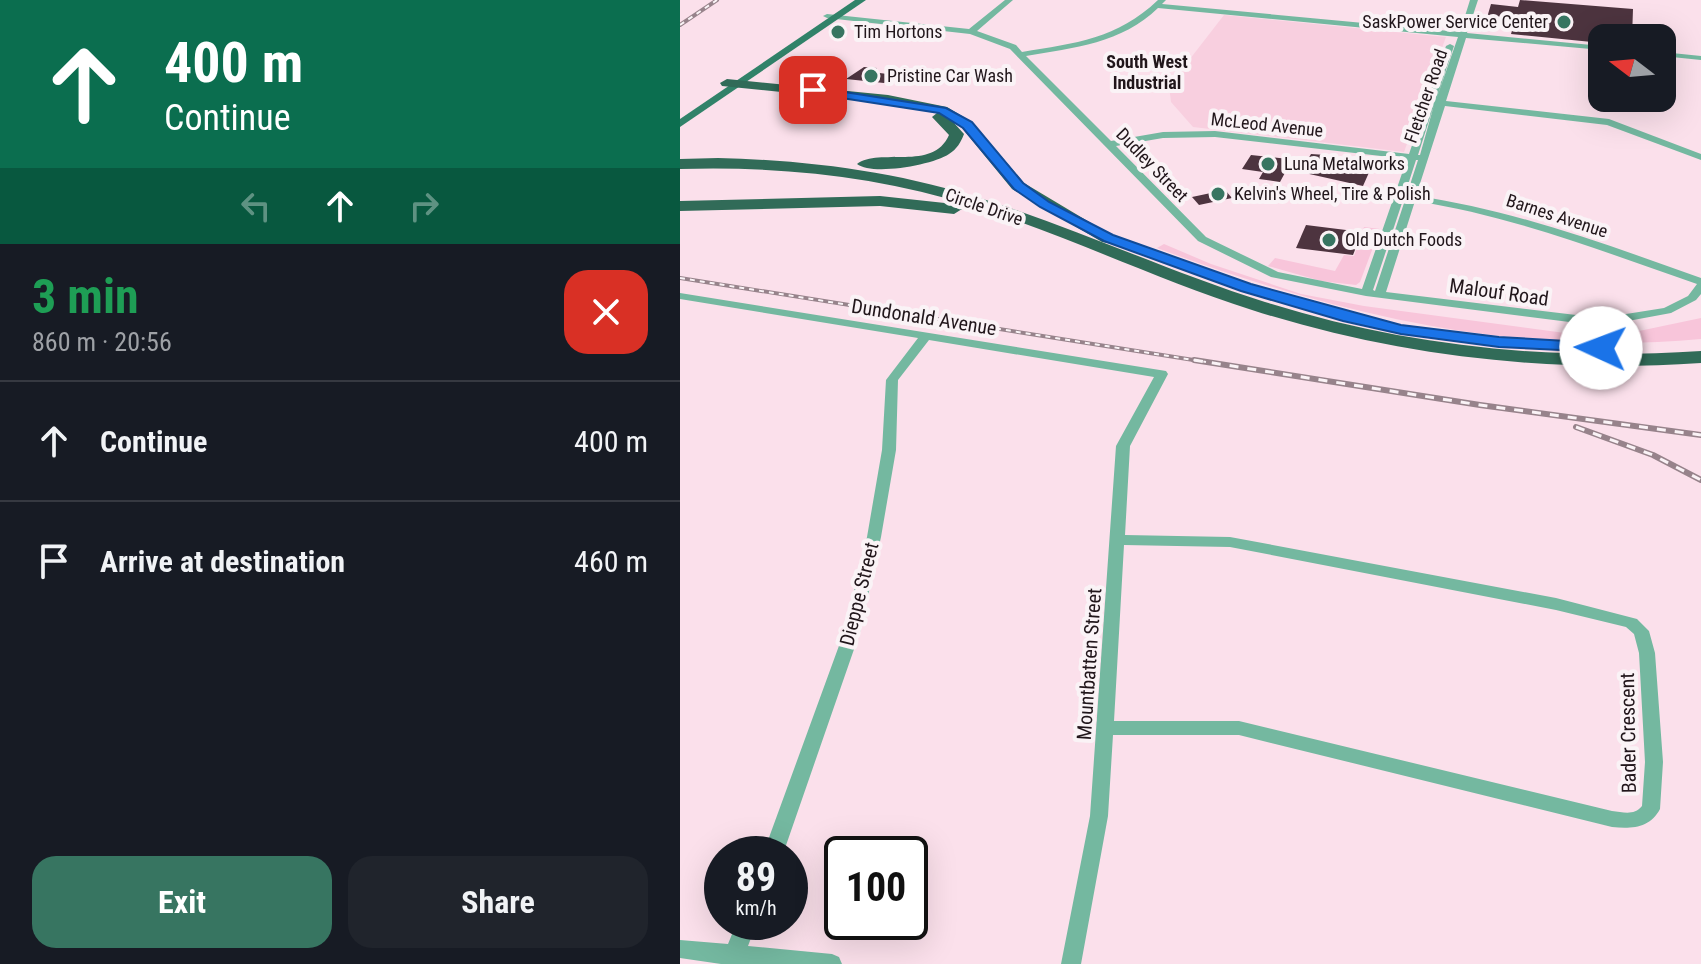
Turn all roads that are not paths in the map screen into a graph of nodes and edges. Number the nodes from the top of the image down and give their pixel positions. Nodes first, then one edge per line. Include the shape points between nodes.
1 (852, 0) edge
2 (861, 0) edge
3 (1009, 0) edge
4 (1464, 0) edge
5 (1474, 0) edge
6 (1159, 3) edge
7 (832, 17) junction
8 (971, 32) junction
9 (1459, 35) junction
10 (1588, 47) edge
11 (1022, 54) junction
12 (1676, 55) edge
13 (1701, 58) edge
14 (763, 68) junction
15 (735, 84) junction
16 (763, 86) junction
17 (717, 100) junction
18 (1429, 101) junction
19 (1441, 102) junction
20 (680, 115) edge
21 (680, 124) edge
22 (1110, 144) junction
23 (1701, 157) edge
24 (1416, 158) junction
25 (800, 161) junction
26 (680, 162) edge
27 (1404, 196) junction
28 (680, 206) edge
29 (1053, 232) junction
30 (1108, 238) junction
31 (1701, 285) edge
32 (1373, 294) junction
33 (680, 296) edge
34 (927, 335) junction
35 (1701, 346) edge
36 (1701, 359) edge
37 (1162, 374) joint
38 (1119, 540) junction
39 (1107, 728) junction
40 (779, 836) edge
41 (740, 940) edge
42 (680, 949) edge
43 (733, 959) edge
44 (832, 964) edge
45 (1071, 964) edge

1 - 7 main road
2 - 7 main road
3 - 8 street
4 - 9 street, Fletcher Road
5 - 9 street, Fletcher Road
6 - 9 street
6 - 11 street via 1134,27 1110,38
7 - 8 street, Dudley Street
7 - 14 main road
7 - 15 main road
8 - 11 street, Dudley Street
9 - 10 street
9 - 18 street, Fletcher Road
9 - 19 street, Fletcher Road
11 - 22 street, Dudley Street
12 - 13 street
14 - 15 main road
14 - 16 highway via 757,77
15 - 16 highway
15 - 17 main road
15 - 20 main road
16 - 17 highway
16 - 25 highway via 923,111 950,123 957,134 948,148 916,161
16 - 30 highway via 942,110 967,125 1018,186
17 - 21 main road
18 - 19 street
18 - 24 street, Fletcher Road
19 - 23 street via 1609,122
19 - 24 street, Fletcher Road
22 - 24 street, McLeod Avenue via 1215,134
22 - 32 street, Dudley Street via 1192,230 1219,250 1275,275
24 - 27 street, Fletcher Road
25 - 26 highway, Circle Drive
25 - 30 highway, Circle Drive via 928,178
26 - 29 highway, Circle Drive via 891,179 980,203
27 - 31 street, Barnes Avenue via 1519,219
27 - 32 street, Fletcher Road
28 - 29 highway via 880,201 972,212
29 - 36 highway, Circle Drive via 1353,333 1462,353 1629,363
30 - 35 highway, Circle Drive via 1246,287 1401,329 1540,345
31 - 32 street, Malouf Road via 1678,306 1656,315 1601,322
33 - 34 street, Dundonald Avenue
34 - 37 street, Dundonald Avenue
34 - 40 street, Dieppe Street via 892,380 889,450 852,632
37 - 38 street, Mountbatten Street via 1123,446
38 - 39 street, Mountbatten Street
38 - 39 street, Bader Crescent via 1230,542 1631,623 1641,631 1647,653 1654,762 1651,809 1631,821 1612,819 1239,728
39 - 45 street, Mountbatten Street via 1099,816
41 - 43 street
42 - 43 street
43 - 44 street

